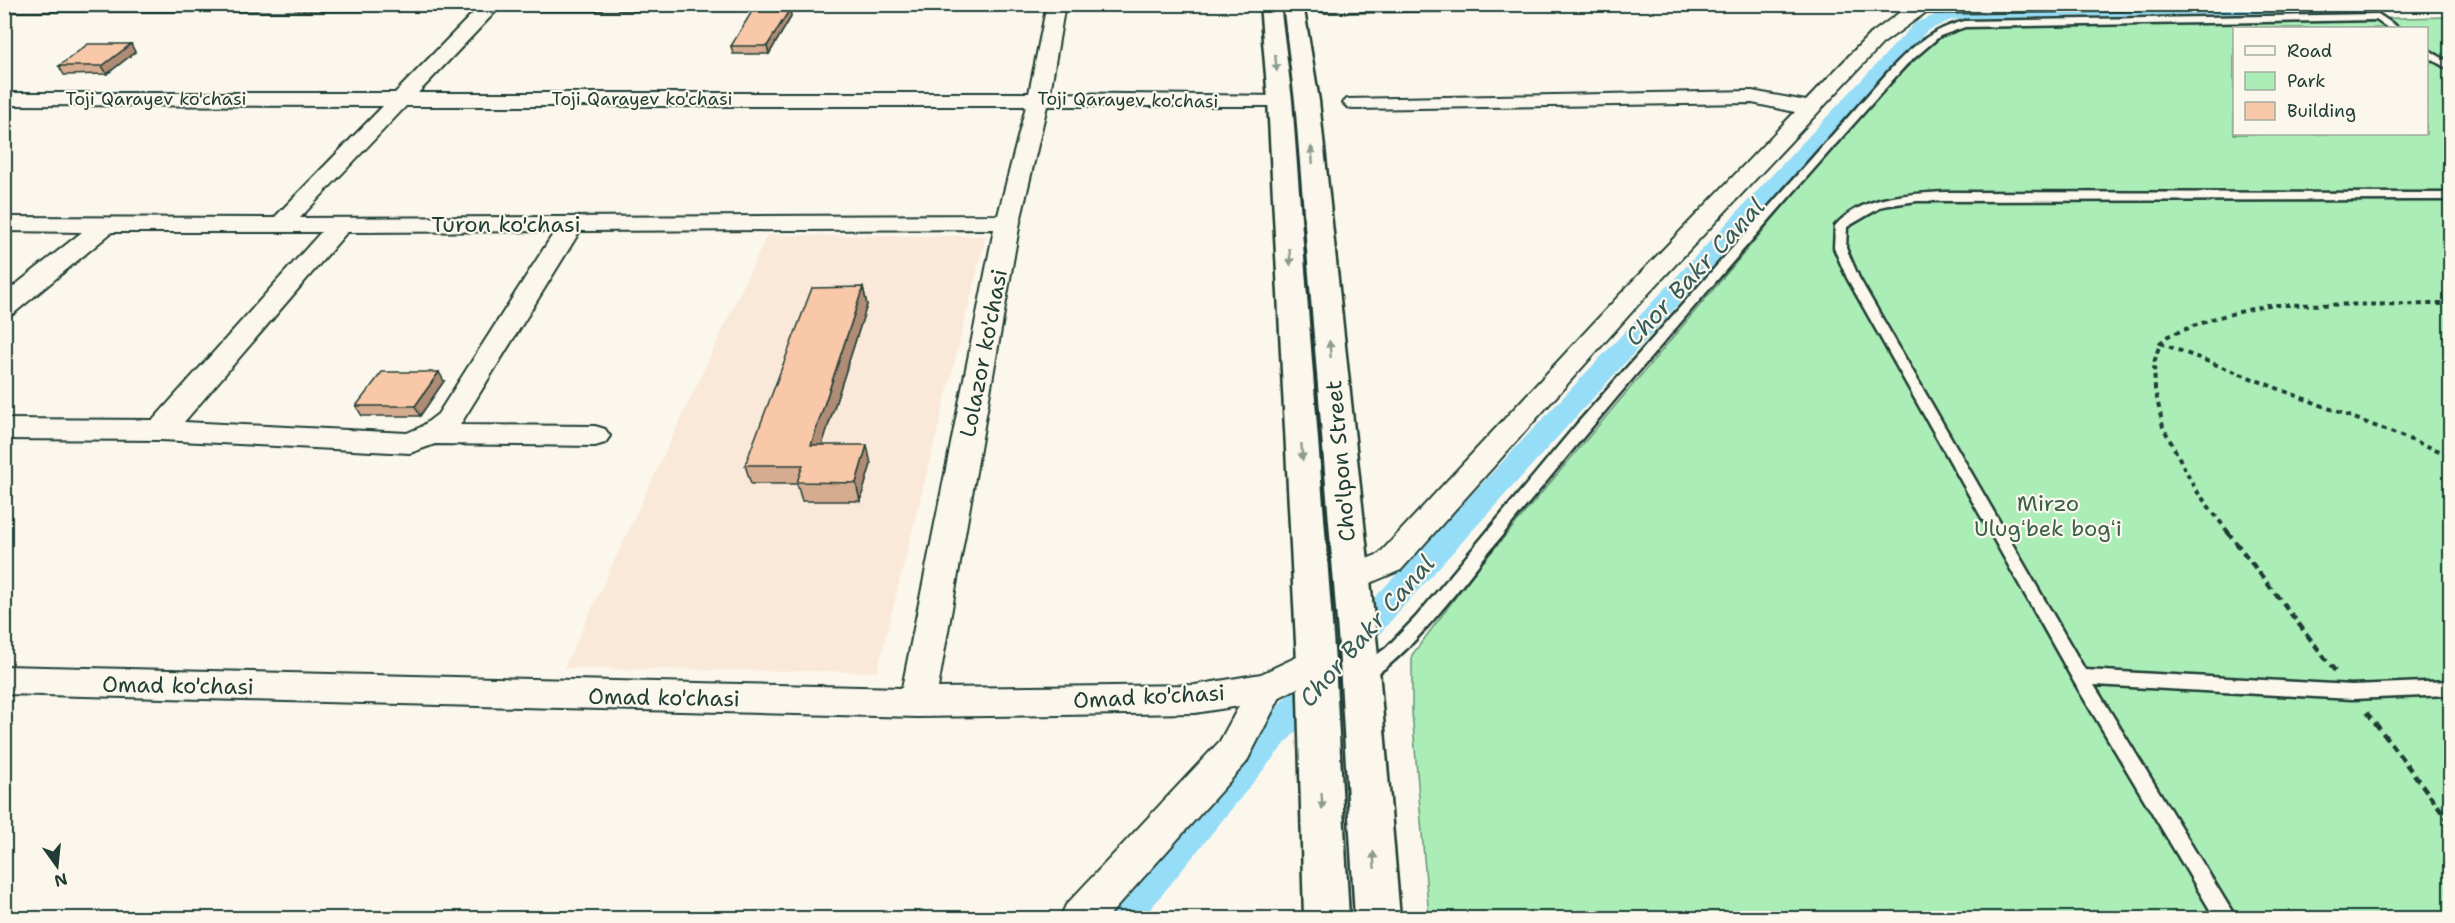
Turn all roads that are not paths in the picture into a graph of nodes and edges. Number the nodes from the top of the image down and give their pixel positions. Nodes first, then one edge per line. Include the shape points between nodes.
1 (4, 4) edge
2 (736, 4) edge
3 (1056, 4) edge
4 (1270, 4) edge
5 (1293, 4) edge
6 (1490, 4) edge
7 (2144, 4) edge
8 (492, 5) edge
9 (1326, 6) dead end
10 (1919, 6) edge
11 (2393, 27) edge
12 (2428, 52) edge
13 (2451, 67) edge
14 (399, 98) junction
15 (4, 99) edge
16 (1038, 99) junction
17 (1280, 100) junction
18 (1353, 103) dead end
19 (1810, 108) junction
20 (2451, 196) edge
21 (1008, 222) junction
22 (4, 224) edge
23 (106, 224) junction
24 (572, 224) junction
25 (280, 225) junction
26 (340, 225) junction
27 (4, 308) edge
28 (4, 429) edge
29 (161, 430) junction
30 (431, 434) junction
31 (595, 436) dead end
32 (1352, 587) junction
33 (1359, 661) junction
34 (1316, 669) junction
35 (2080, 677) junction
36 (4, 680) edge
37 (1267, 687) junction
38 (2451, 688) edge
39 (917, 703) junction
40 (1081, 918) edge
41 (1328, 918) edge
42 (1378, 918) edge
43 (2226, 918) edge

1 - 8 street
2 - 8 street
3 - 16 street, Lolazor ko'chasi
4 -> 17 main road, Cho'lpon Street
32 -> 5 main road, Cho'lpon Street via 1307,101
6 - 9 street
7 - 10 street
8 - 14 street
10 - 19 street via 1875,40
11 - 33 lane via 2378,17 1988,23 1946,27 1934,34 1872,97 1581,428 1422,622 1392,653
12 - 13 lane
14 - 15 street, Toji Qarayev ko'chasi
14 - 16 street, Toji Qarayev ko'chasi
14 - 25 street
16 - 17 street, Toji Qarayev ko'chasi
16 - 21 street, Lolazor ko'chasi
17 -> 34 main road, Cho'lpon Street
18 - 19 street via 1752,97
19 - 32 street via 1390,562
20 - 35 lane via 1947,196 1877,202 1841,226 1840,248 1853,278
21 - 24 street, Turon ko'chasi
21 - 39 street, Lolazor ko'chasi
22 - 23 street, Turon ko'chasi
23 - 25 street, Turon ko'chasi
23 - 27 street
24 - 26 street, Turon ko'chasi
24 - 30 street via 448,421
25 - 26 street, Turon ko'chasi
26 - 29 street
28 - 29 street
29 - 30 street via 389,444 410,443
30 - 31 street
32 - 33 main road, Cho'lpon Street
42 -> 33 main road, Cho'lpon Street
34 - 37 street, Omad ko'chasi
34 -> 41 main road, Cho'lpon Street
35 - 38 lane via 2352,692
35 - 43 lane
36 - 39 street, Omad ko'chasi
37 - 39 street, Omad ko'chasi via 1195,699
37 - 40 street via 1233,752

